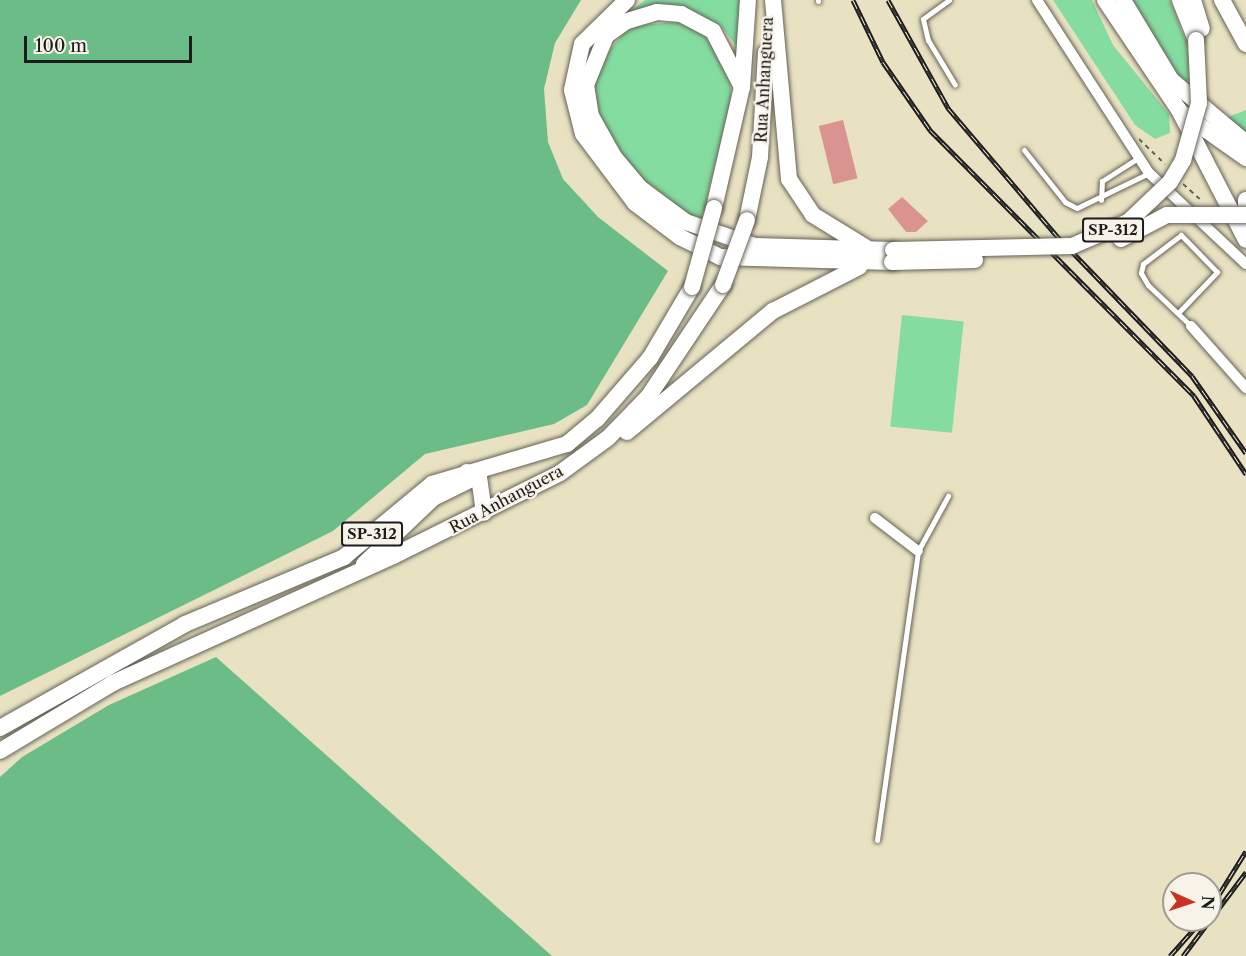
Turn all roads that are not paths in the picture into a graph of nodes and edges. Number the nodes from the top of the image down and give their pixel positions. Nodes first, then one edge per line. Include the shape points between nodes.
1 (627, 0) edge
2 (748, 0) edge
3 (767, 0) edge
4 (773, 0) edge
5 (949, 0) edge
6 (1037, 0) edge
7 (1105, 0) edge
8 (1123, 0) edge
9 (1180, 0) edge
10 (1193, 0) edge
11 (1221, 0) edge
12 (1200, 37) junction
13 (1246, 44) edge
14 (955, 85) dead end
15 (742, 87) junction
16 (1179, 110) junction
17 (1246, 143) edge
18 (1024, 150) dead end
19 (1138, 158) junction
20 (1246, 158) edge
21 (1149, 173) junction
22 (1101, 200) junction
23 (1246, 200) edge
24 (1246, 215) edge
25 (1136, 229) junction
26 (1246, 240) edge
27 (893, 256) junction
28 (872, 257) junction
29 (1246, 264) edge
30 (1178, 313) junction
31 (1191, 326) joint
32 (1246, 388) edge
33 (583, 456) junction
34 (560, 472) junction
35 (471, 474) junction
36 (948, 496) dead end
37 (484, 513) junction
38 (875, 518) dead end
39 (918, 551) junction
40 (327, 586) junction
41 (0, 728) edge
42 (0, 751) edge
43 (877, 840) dead end

1 - 28 main road via 594,28 573,68 574,112 612,178 659,222 720,257
2 - 15 main road, Rua Anhanguera
3 - 33 main road, Rua Anhanguera, bridge via 760,158 747,220 723,285 665,376 631,416
4 - 28 main road via 789,179 829,229
5 - 14 lane via 923,19 928,40
6 - 19 street
7 - 16 main road
8 - 17 main road via 1171,80
9 - 12 main road, SP-312
10 - 12 main road
11 - 13 main road
12 - 25 main road via 1209,86 1197,148 1171,195
12 - 27 main road, SP-312, bridge via 1199,103 1183,160 1170,182 1128,222 1072,246
15 - 28 main road, SP-312 via 713,31 681,14 657,12 626,22 606,36 586,85 591,116 614,157 640,188 686,222 755,246
15 - 35 main road, Rua Anhanguera / SP-312, bridge via 692,288 650,358 584,432 567,444
16 - 20 main road
16 - 26 main road
18 - 22 lane via 1069,206
19 - 21 street
19 - 22 lane via 1102,181
21 - 22 lane
21 - 29 street
23 - 24 main road
24 - 25 main road, SP-312, bridge via 1174,214
25 - 27 main road, SP-312, bridge via 1072,256
27 - 28 main road, SP-312
28 - 34 main road, SP-312 via 773,311 631,429
30 - 30 lane via 1216,272 1180,235 1142,268 1148,285
30 - 31 lane
31 - 32 street
33 - 34 main road, Rua Anhanguera
33 - 35 main road via 567,453
34 - 37 main road, Rua Anhanguera / SP-312
35 - 37 main road
35 - 40 main road via 433,498 371,558
35 - 41 main road, Rua Anhanguera / SP-312 via 423,490 344,557 185,624
36 - 39 lane
37 - 40 main road, Rua Anhanguera / SP-312
38 - 39 street
39 - 43 lane
40 - 42 main road, Rua Anhanguera / SP-312 via 113,683

